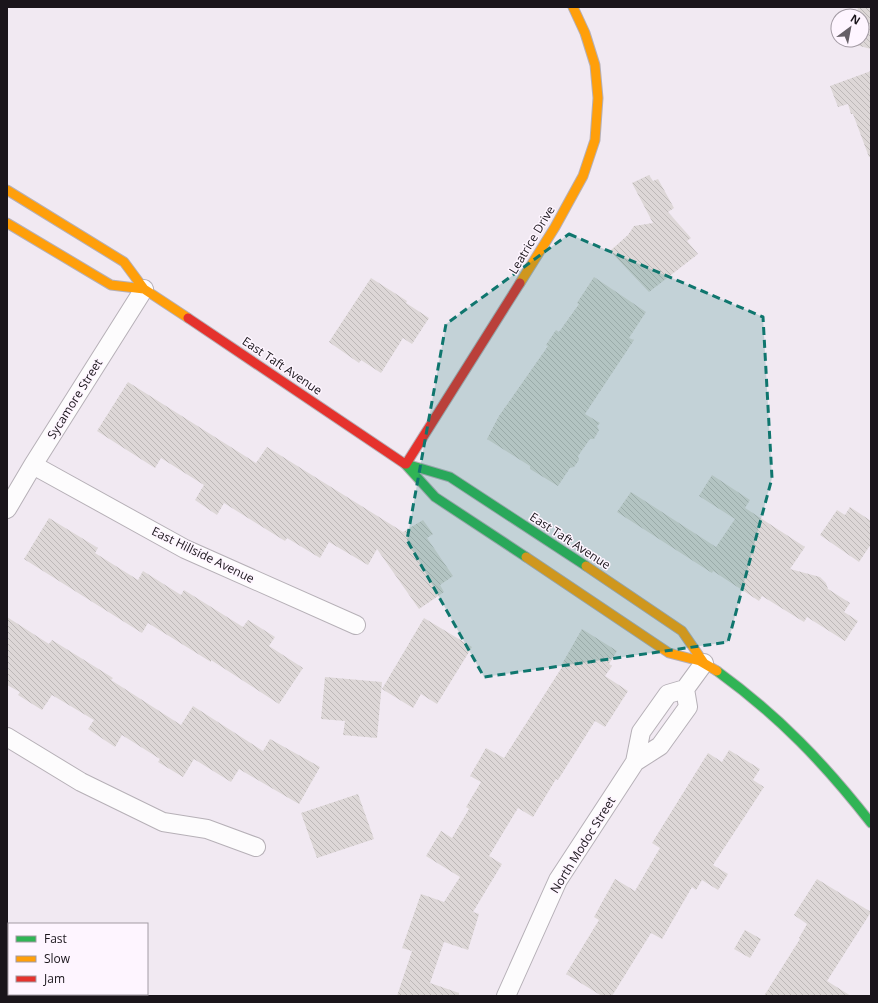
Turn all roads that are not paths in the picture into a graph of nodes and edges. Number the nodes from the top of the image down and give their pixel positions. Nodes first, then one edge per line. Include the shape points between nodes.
1 (573, 7) edge
2 (7, 190) edge
3 (7, 223) edge
4 (144, 289) junction
5 (406, 464) junction
6 (33, 465) junction
7 (7, 509) edge
8 (356, 625) dead end
9 (704, 663) junction
10 (685, 689) junction
11 (7, 737) edge
12 (635, 762) junction
13 (871, 823) edge
14 (256, 848) dead end
15 (506, 996) edge

1 - 5 street, Leatrice Drive via 595,65 598,98 595,140 583,176 553,230
2 - 4 street, East Taft Avenue via 124,262
3 - 4 street, East Taft Avenue via 110,285
4 - 5 street, East Taft Avenue
4 - 6 street, Sycamore Street
5 - 9 street, East Taft Avenue via 436,497 448,506 669,653
5 - 9 street, East Taft Avenue via 450,477 611,582 682,631
6 - 7 street, Sycamore Street
6 - 8 street, East Hillside Avenue via 185,549
9 - 10 street
9 - 13 street, East Taft Avenue via 766,709 806,746 852,797
10 - 12 street, North Modoc Street via 668,694 641,732
10 - 12 street, North Modoc Street via 688,707 660,746
11 - 14 street via 82,782 163,822 207,829
12 - 15 street, North Modoc Street via 558,880

